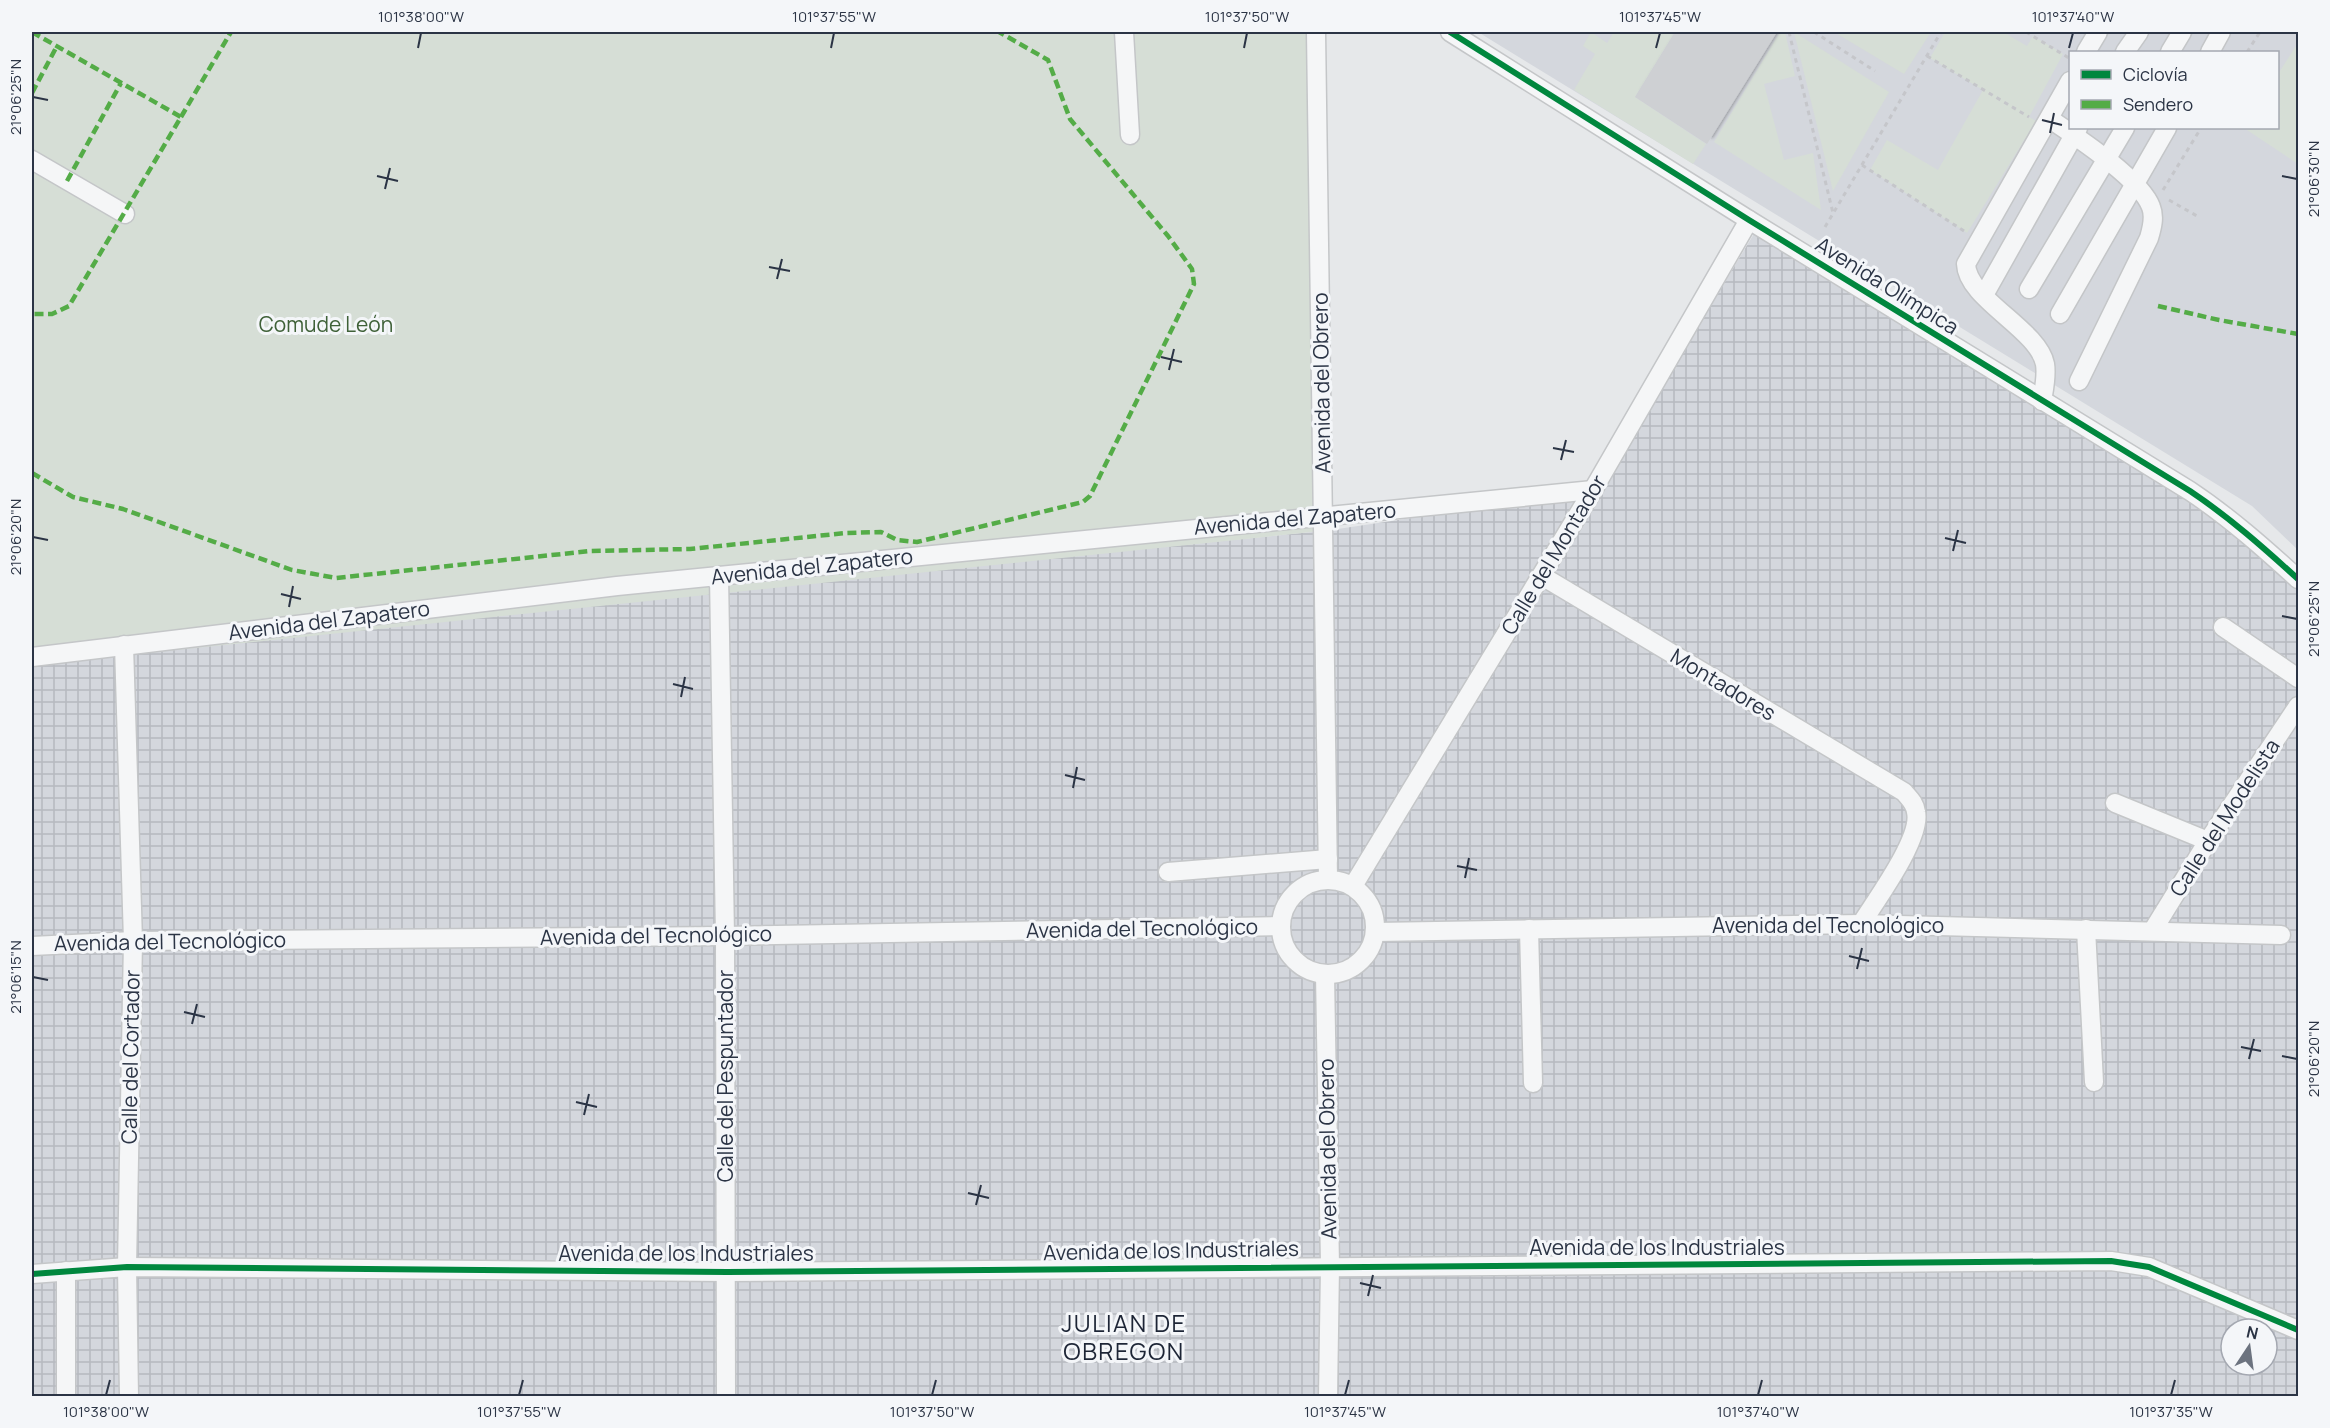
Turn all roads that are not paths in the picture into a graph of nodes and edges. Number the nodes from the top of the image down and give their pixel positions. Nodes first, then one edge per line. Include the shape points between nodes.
1 (1124, 32) edge
2 (1316, 32) edge
3 (1449, 32) edge
4 (2097, 32) edge
5 (2139, 32) edge
6 (2182, 32) edge
7 (2221, 32) edge
8 (2087, 51) edge
9 (2126, 51) edge
10 (2171, 51) edge
11 (2211, 51) edge
12 (2069, 82) edge
13 (2043, 120) junction
14 (2069, 129) edge
15 (2124, 129) edge
16 (2166, 129) edge
17 (2076, 131) edge
18 (1131, 135) dead end
19 (32, 160) edge
20 (2105, 160) junction
21 (2135, 185) junction
22 (125, 214) dead end
23 (1749, 220) junction
24 (2030, 289) dead end
25 (1984, 295) junction
26 (2060, 314) dead end
27 (2079, 381) dead end
28 (2042, 401) junction
29 (1593, 490) junction
30 (1323, 516) junction
31 (719, 576) junction
32 (1542, 576) junction
33 (2298, 579) edge
34 (2223, 627) dead end
35 (124, 645) junction
36 (32, 657) edge
37 (2298, 678) edge
38 (2298, 706) edge
39 (2115, 803) dead end
40 (2208, 841) junction
41 (1328, 859) junction
42 (1168, 872) dead end
43 (1328, 879) junction
44 (1353, 886) junction
45 (1861, 924) junction
46 (1281, 926) junction
47 (1529, 929) junction
48 (2086, 929) junction
49 (2153, 930) junction
50 (1376, 932) junction
51 (2281, 934) dead end
52 (725, 936) junction
53 (133, 941) junction
54 (32, 946) edge
55 (1325, 974) junction
56 (2094, 1082) dead end
57 (1533, 1083) dead end
58 (1330, 1266) junction
59 (127, 1267) junction
60 (66, 1271) junction
61 (727, 1272) junction
62 (32, 1274) edge
63 (2297, 1326) edge
64 (66, 1396) edge
65 (129, 1396) edge
66 (726, 1396) edge
67 (1328, 1396) edge

1 - 18 street
2 - 30 street, Avenida del Obrero
3 - 23 street, Avenida Olímpica
4 - 8 street
5 - 9 street
6 - 10 street
7 - 11 street
12 - 13 street
13 - 14 street
13 - 25 street via 1966,264 1966,274
15 - 20 street
16 - 21 street
17 - 20 street
17 - 25 street
19 - 22 street
20 - 21 street
20 - 24 street
21 - 26 street
21 - 27 street via 2150,204 2153,215 2149,238
23 - 28 street, Avenida Olímpica
23 - 29 street, Calle del Montador
25 - 28 street via 2038,349 2045,363
28 - 33 street, Avenida Olímpica via 2218,509
29 - 30 street, Avenida del Zapatero
29 - 32 street, Calle del Montador
30 - 31 street, Avenida del Zapatero
30 - 41 street, Avenida del Obrero
31 - 35 street, Avenida del Zapatero
31 - 52 street, Calle del Pespuntador
32 - 44 street, Calle del Montador
32 - 45 street, Montadores via 1904,792 1914,804 1917,828
34 - 37 street
35 - 36 street, Avenida del Zapatero
35 - 53 street, Calle del Cortador
38 - 40 street, Calle del Modelista
39 - 40 street
40 - 49 street, Calle del Modelista
41 - 42 street
41 - 43 street, Avenida del Obrero
43 - 44 street
43 - 46 street via 1300,888 1283,912
44 - 50 street via 1366,898 1374,914
45 - 47 street, Avenida del Tecnológico
45 - 48 street, Avenida del Tecnológico
46 - 52 street, Avenida del Tecnológico
46 - 55 street via 1289,953 1305,967
47 - 50 street, Avenida del Tecnológico
47 - 57 street
48 - 49 street, Avenida del Tecnológico
48 - 56 street
49 - 51 street, Avenida del Tecnológico
50 - 55 street via 1372,946 1353,968
52 - 53 street, Avenida del Tecnológico
52 - 61 street, Calle del Pespuntador
53 - 54 street, Avenida del Tecnológico
53 - 59 street, Calle del Cortador
55 - 58 street, Avenida del Obrero
58 - 61 street, Avenida de los Industriales
58 - 63 street, Avenida de los Industriales via 2111,1261 2148,1267
58 - 67 street, Avenida del Obrero
59 - 60 street, Avenida de los Industriales
59 - 61 street, Avenida de los Industriales
59 - 65 street, Calle del Cortador
60 - 62 street, Avenida de los Industriales
60 - 64 street
61 - 66 street, Calle del Pespuntador

